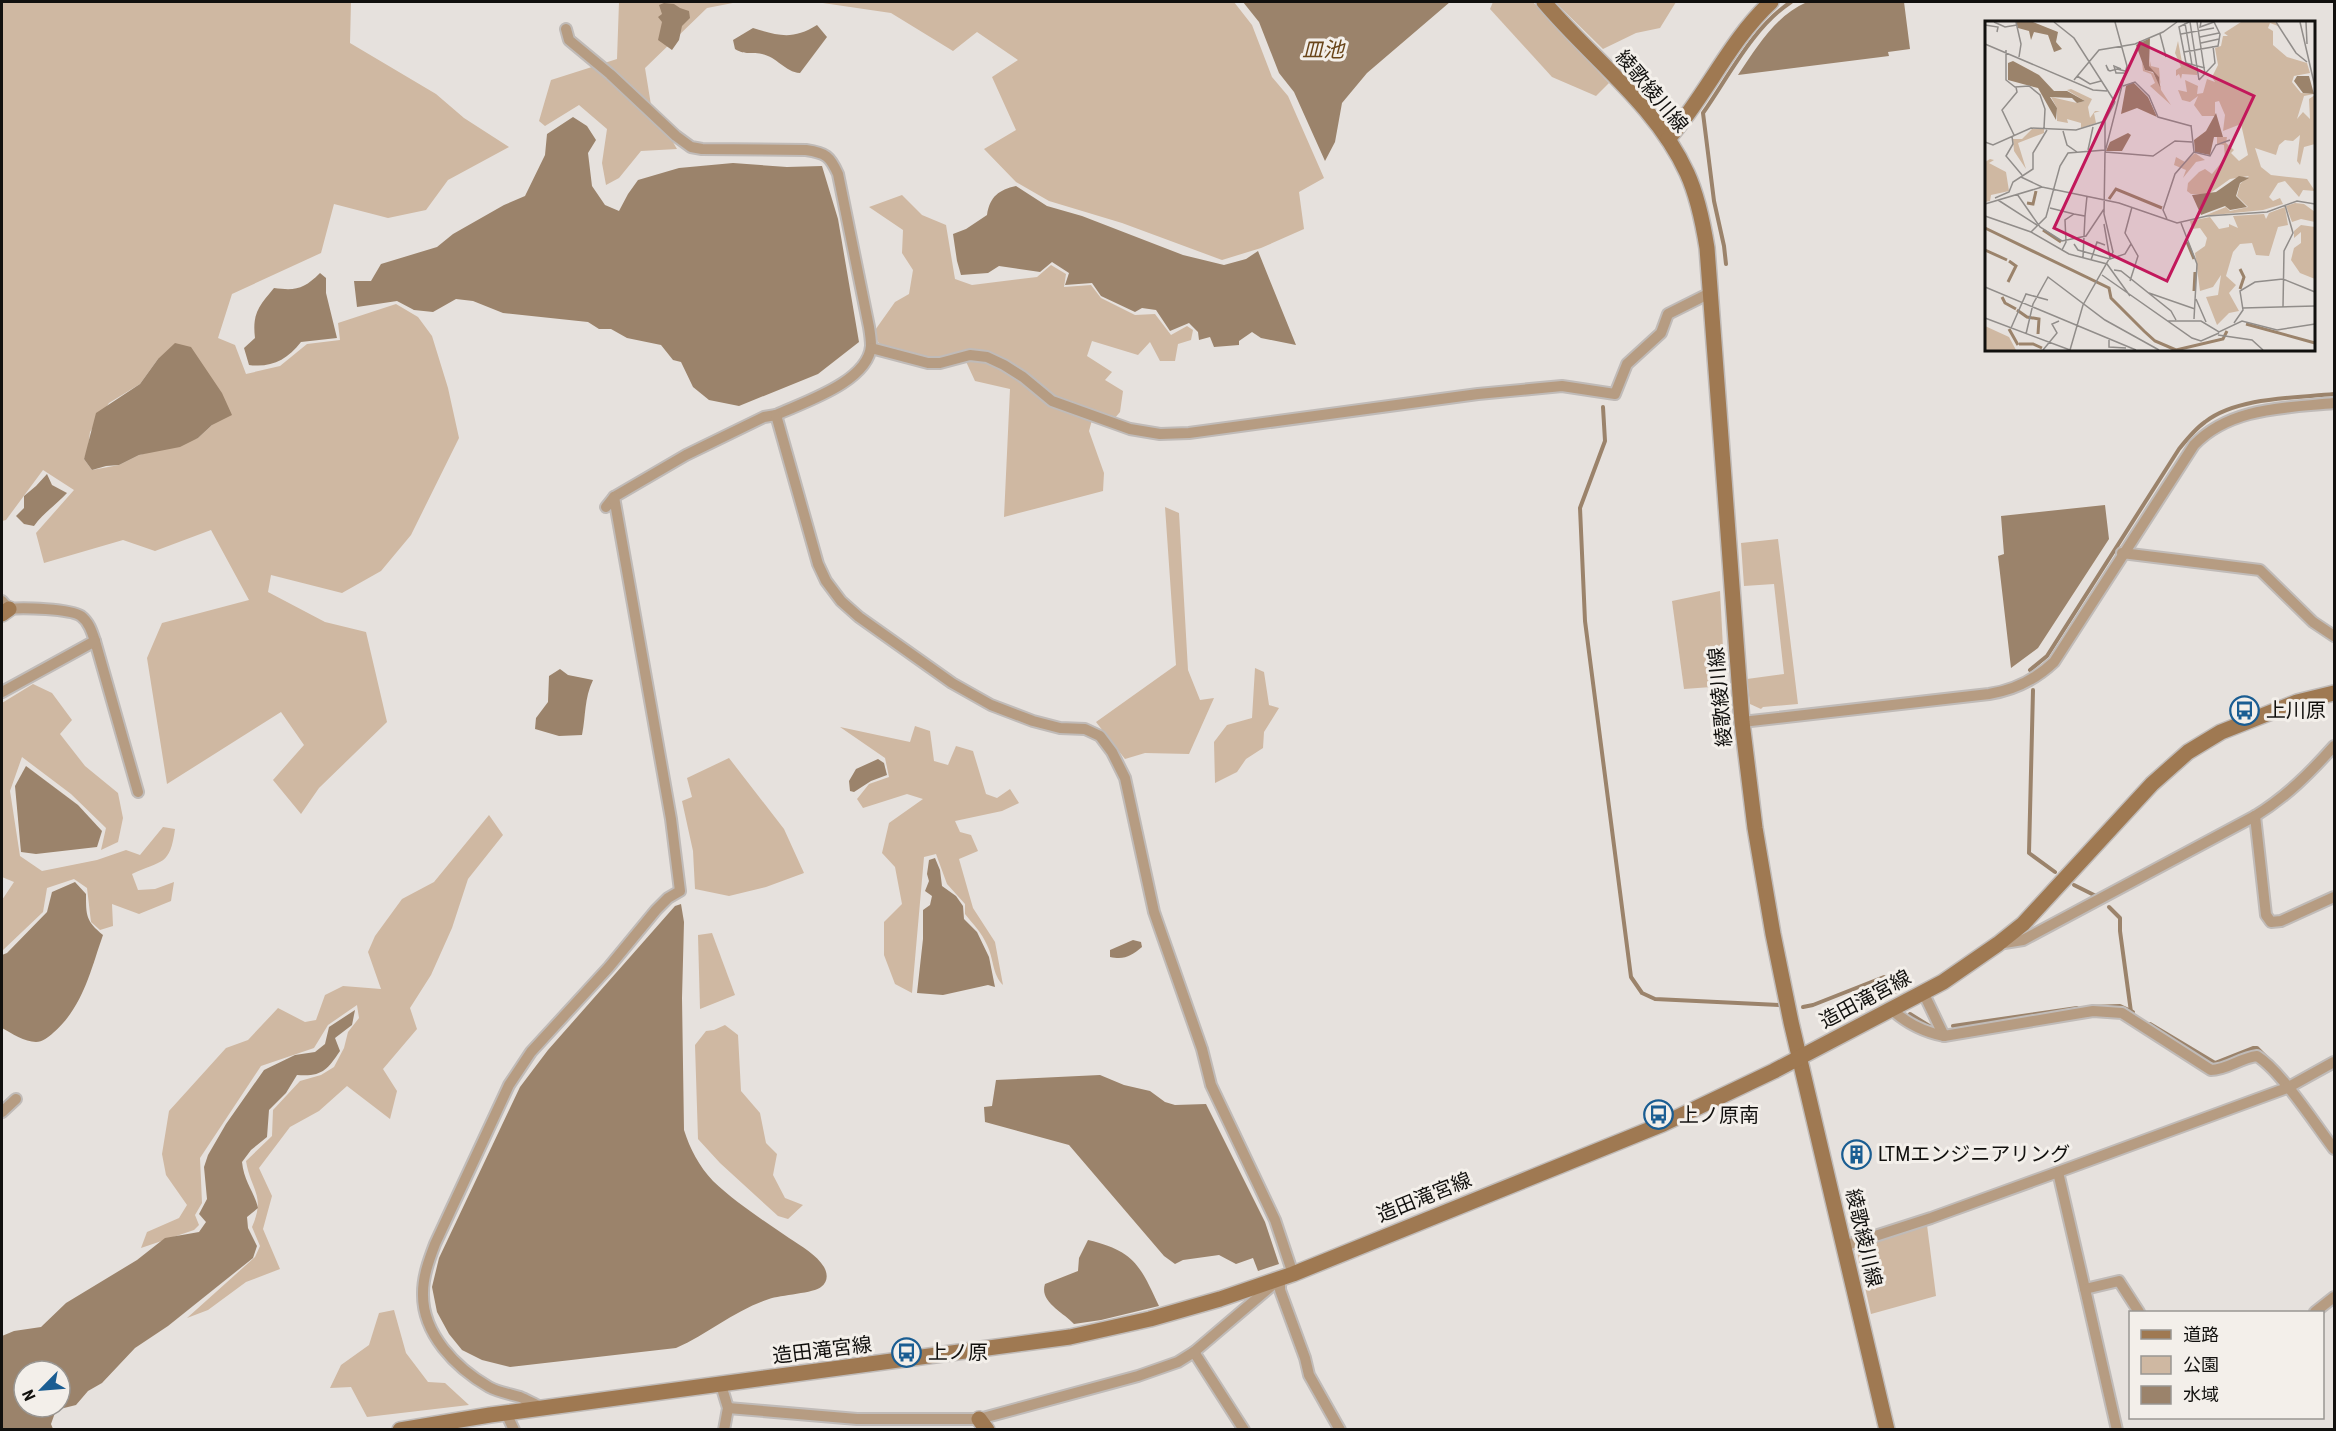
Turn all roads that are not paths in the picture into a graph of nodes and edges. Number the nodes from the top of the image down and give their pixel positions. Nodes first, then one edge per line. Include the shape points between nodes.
1 (1544, 2) edge
2 (1771, 2) edge
3 (566, 29) dead end
4 (1668, 139) junction
5 (1710, 293) junction
6 (871, 348) junction
7 (2334, 403) edge
8 (776, 415) junction
9 (614, 497) junction
10 (606, 507) dead end
11 (2122, 553) junction
12 (4, 608) edge
13 (2334, 636) edge
14 (95, 641) junction
15 (2, 692) edge
16 (2334, 693) edge
17 (1742, 722) junction
18 (2334, 746) edge
19 (138, 792) dead end
20 (2255, 816) junction
21 (2334, 897) edge
22 (1998, 944) junction
23 (1923, 992) junction
24 (1891, 1009) junction
25 (1944, 1036) junction
26 (1800, 1057) junction
27 (2334, 1062) edge
28 (2287, 1088) junction
29 (15, 1099) dead end
30 (2, 1112) edge
31 (2334, 1149) edge
32 (2058, 1172) junction
33 (1844, 1246) junction
34 (1287, 1276) junction
35 (2085, 1289) junction
36 (2334, 1297) edge
37 (2138, 1311) edge
38 (2316, 1311) edge
39 (1194, 1352) junction
40 (721, 1384) junction
41 (728, 1408) junction
42 (544, 1409) junction
43 (506, 1413) junction
44 (983, 1424) edge
45 (400, 1430) edge
46 (514, 1430) edge
47 (724, 1430) edge
48 (1244, 1430) edge
49 (1340, 1430) edge
50 (1887, 1430) edge
51 (2117, 1430) edge

1 - 4 main road, 綾歌綾川線
2 - 4 main road via 1743,32 1688,116
3 - 6 street via 569,40 691,147 806,150 831,159 838,174
4 - 5 main road, 綾歌綾川線 via 1696,196 1707,248
5 - 6 street via 1668,314 1661,333 1627,364 1615,394 1562,386 1160,435 1130,429 1052,401 1004,364 987,357 970,355 928,363
5 - 17 main road, 綾歌綾川線
6 - 8 street via 858,373 844,384
7 - 11 street via 2254,412 2204,434
8 - 9 street via 686,454
8 - 34 street via 815,556 841,601 915,658 991,705 1060,728 1086,729 1100,736 1112,752 1125,778 1154,912 1211,1085 1275,1220
9 - 10 street
9 - 42 street via 671,819 680,891 668,898 544,1036 509,1084 435,1244 422,1294 435,1337 447,1354 491,1388
11 - 13 street via 2260,570 2313,622
11 - 17 street via 2054,662 2022,685 1989,694
12 - 14 street via 78,614 87,621
14 - 15 street
14 - 19 street
16 - 22 main road, 造田滝宮線 via 2254,718 2188,752 2152,784 2023,924
17 - 26 main road, 綾歌綾川線 via 1762,875
18 - 20 street via 2279,802
20 - 21 street via 2266,915 2271,922
20 - 22 street via 2023,940
22 - 23 main road, 造田滝宮線
23 - 24 main road, 造田滝宮線
23 - 25 street
24 - 25 street via 1928,1032
24 - 26 main road, 造田滝宮線
25 - 28 street via 2092,1011 2122,1013 2211,1070 2257,1056
26 - 33 main road, 綾歌綾川線
26 - 34 main road, 造田滝宮線 via 1663,1124
27 - 28 street
28 - 31 street
28 - 32 street
29 - 30 street
32 - 33 street
32 - 35 street
33 - 50 main road, 綾歌綾川線
34 - 39 street
34 - 40 main road, 造田滝宮線 via 1210,1302 1070,1337
34 - 49 street via 1280,1290 1309,1375
35 - 37 street via 2119,1281
35 - 51 street
36 - 38 street
39 - 44 street via 1138,1376
39 - 48 street
40 - 41 street
40 - 42 main road, 造田滝宮線
41 - 44 street
41 - 47 street
42 - 43 main road, 造田滝宮線
43 - 45 main road, 造田滝宮線
43 - 46 street

